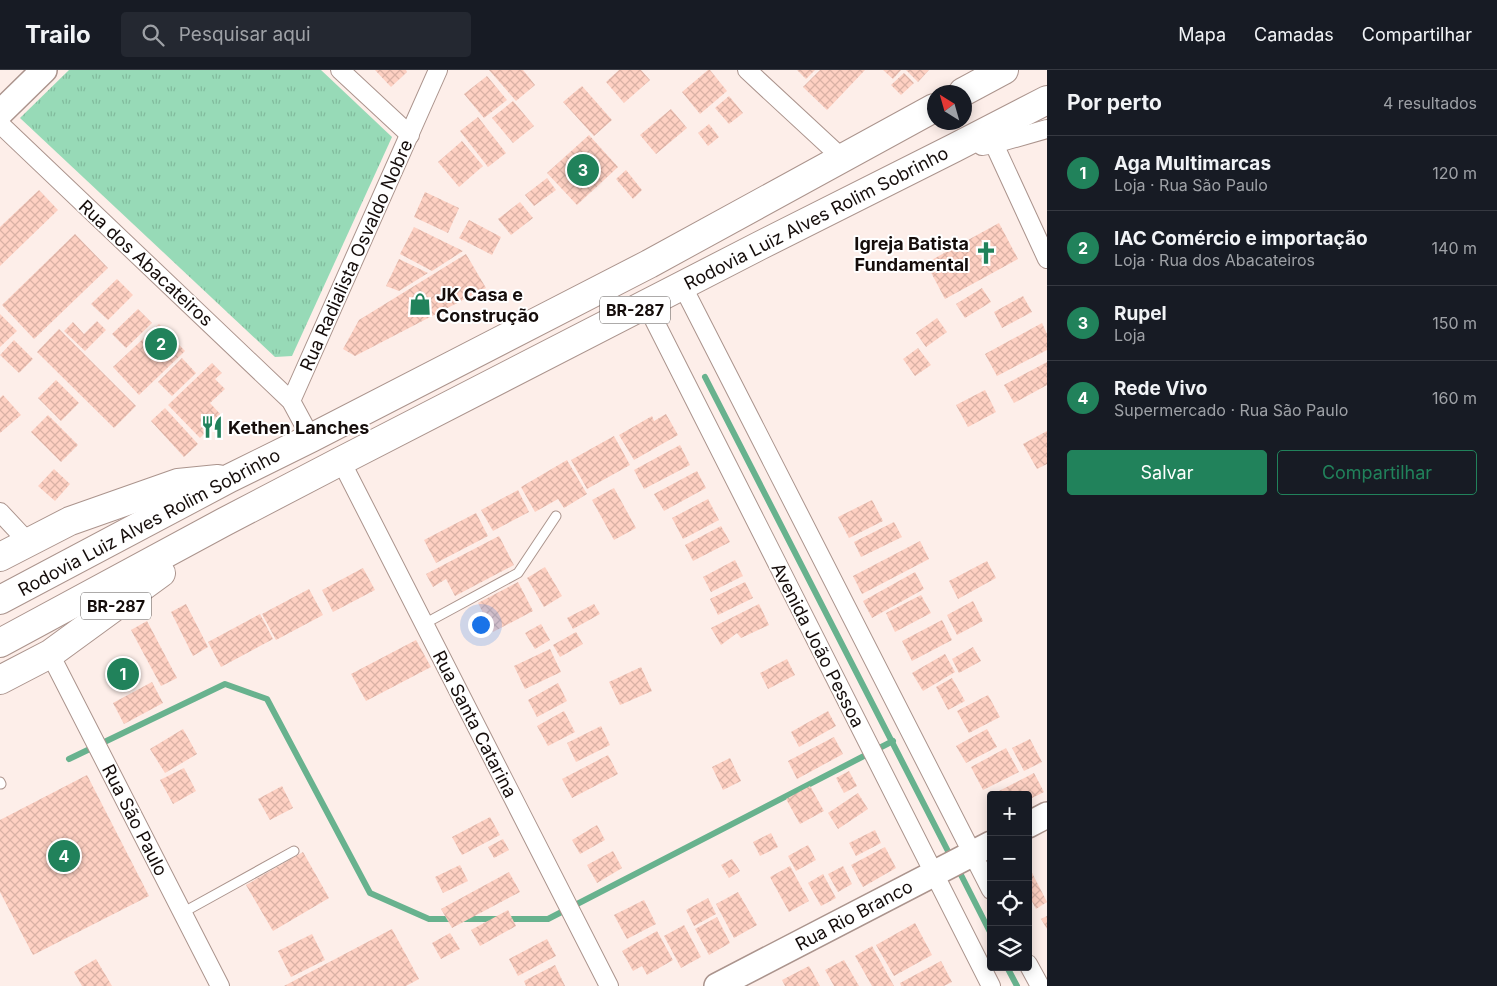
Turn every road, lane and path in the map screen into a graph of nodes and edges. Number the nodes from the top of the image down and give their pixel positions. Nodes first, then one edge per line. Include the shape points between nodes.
1 (44, 70) edge
2 (340, 70) edge
3 (438, 70) edge
4 (748, 70) edge
5 (1004, 70) edge
6 (972, 87) edge
7 (1047, 100) edge
8 (927, 112) edge
9 (0, 113) edge
10 (0, 124) edge
11 (1047, 129) edge
12 (410, 135) junction
13 (994, 144) junction
14 (954, 148) junction
15 (842, 158) junction
16 (1047, 259) edge
17 (682, 285) junction
18 (646, 304) junction
19 (292, 401) junction
20 (311, 438) junction
21 (340, 461) junction
22 (230, 478) junction
23 (0, 512) edge
24 (556, 516) dead end
25 (224, 522) junction
26 (28, 542) junction
27 (0, 557) edge
28 (0, 600) edge
29 (424, 624) junction
30 (0, 643) edge
31 (50, 654) junction
32 (0, 680) edge
33 (1047, 816) edge
34 (1032, 823) edge
35 (294, 851) dead end
36 (976, 851) edge
37 (937, 871) junction
38 (988, 881) edge
39 (182, 913) junction
40 (1032, 971) edge
41 (220, 986) edge
42 (608, 986) edge
43 (717, 986) edge
44 (991, 986) edge
45 (1040, 986) edge

1 - 9 street
2 - 12 street
3 - 12 street, Rua Radialista Osvaldo Nobre
4 - 15 street
5 - 6 highway
7 - 14 highway, Rodovia Luiz Alves Rolim Sobrinho / BR-287
8 - 15 highway, Rodovia Luiz Alves Rolim Sobrinho / BR-287
10 - 19 street, Rua dos Abacateiros
11 - 13 street
12 - 19 street, Rua Radialista Osvaldo Nobre
13 - 14 street
13 - 16 street
14 - 17 highway, Rodovia Luiz Alves Rolim Sobrinho / BR-287
15 - 20 highway, Rodovia Luiz Alves Rolim Sobrinho / BR-287 via 649,264
17 - 18 highway, Rodovia Luiz Alves Rolim Sobrinho / BR-287
17 - 36 street
18 - 21 highway, Rodovia Luiz Alves Rolim Sobrinho / BR-287
18 - 37 street, Avenida João Pessoa
19 - 20 street
20 - 22 highway, Rodovia Luiz Alves Rolim Sobrinho / BR-287
21 - 25 highway, Rodovia Luiz Alves Rolim Sobrinho / BR-287
21 - 29 street, Rua Santa Catarina
22 - 26 highway, BR-287 via 178,483 70,521
22 - 28 highway, Rodovia Luiz Alves Rolim Sobrinho / BR-287
23 - 26 street
24 - 29 lane via 518,573
25 - 30 highway, Rodovia Luiz Alves Rolim Sobrinho / BR-287
25 - 31 highway, BR-287 via 170,567
26 - 27 highway, BR-287
29 - 42 street, Rua Santa Catarina
31 - 32 highway, BR-287
31 - 39 street, Rua São Paulo
33 - 34 street
35 - 39 lane
36 - 37 street, Rua Rio Branco
36 - 38 street
37 - 43 street, Rua Rio Branco
37 - 44 street, Avenida João Pessoa
39 - 41 street, Rua São Paulo
40 - 45 street

